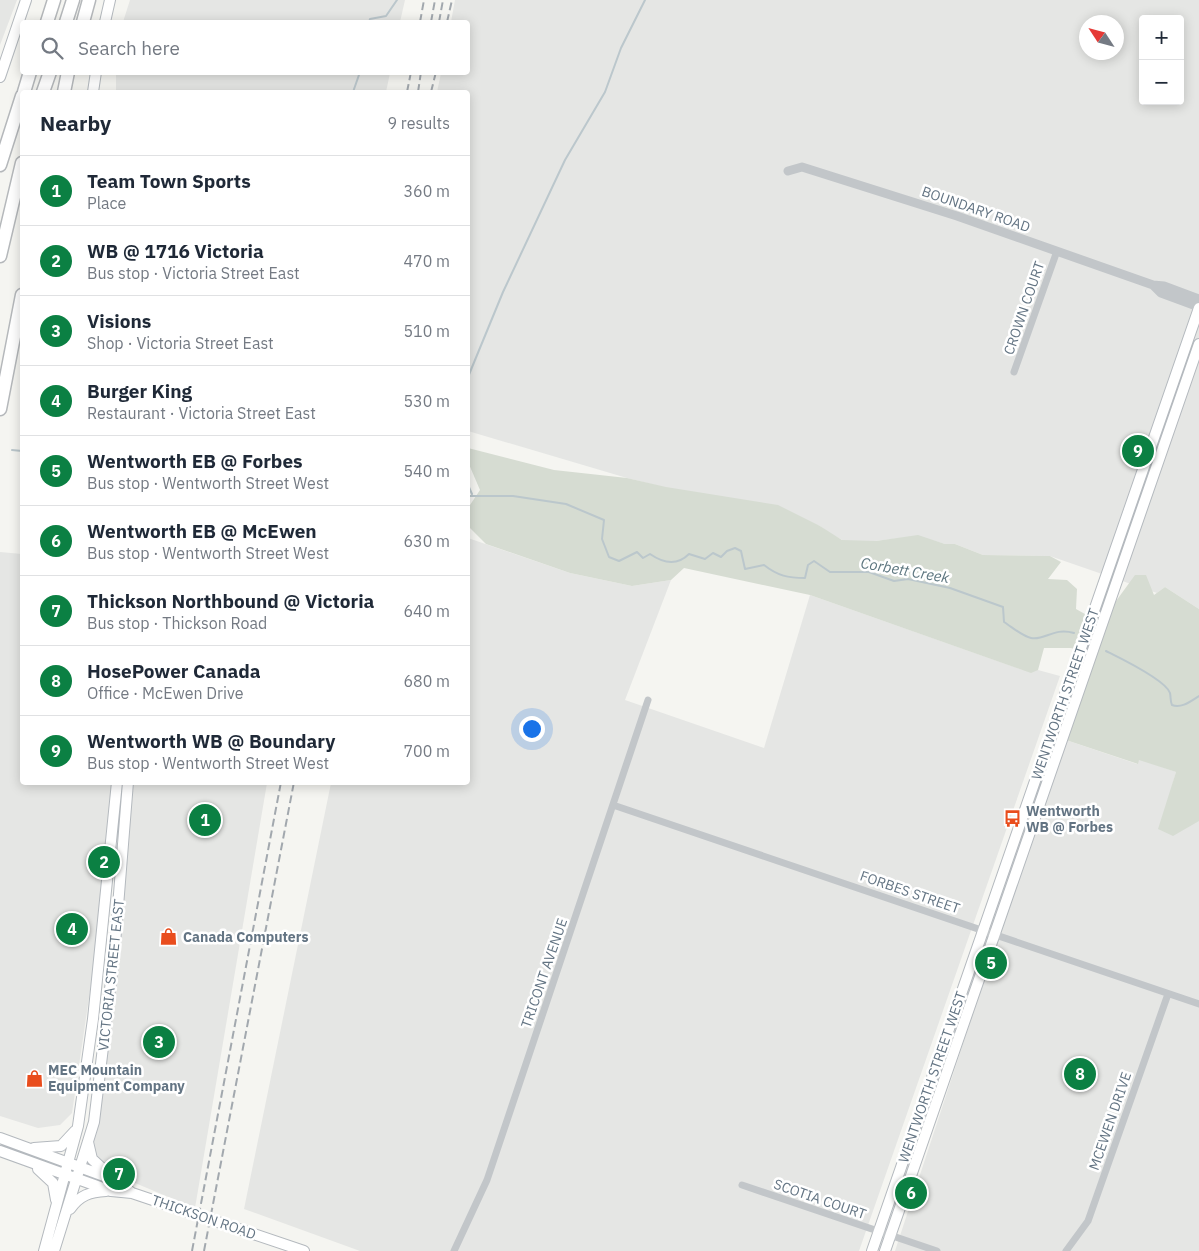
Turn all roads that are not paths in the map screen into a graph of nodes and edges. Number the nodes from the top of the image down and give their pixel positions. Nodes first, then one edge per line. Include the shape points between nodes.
1 (26, 0) edge
2 (54, 0) edge
3 (73, 0) edge
4 (89, 0) edge
5 (110, 0) edge
6 (48, 20) edge
7 (67, 20) edge
8 (84, 20) edge
9 (105, 20) edge
10 (29, 75) edge
11 (49, 75) edge
12 (67, 75) edge
13 (96, 75) edge
14 (0, 77) edge
15 (24, 90) edge
16 (44, 90) edge
17 (64, 90) edge
18 (94, 90) edge
19 (20, 103) edge
20 (0, 165) edge
21 (20, 165) edge
22 (788, 170) dead end
23 (20, 171) edge
24 (0, 226) edge
25 (1057, 251) junction
26 (0, 256) edge
27 (1154, 285) junction
28 (1199, 298) edge
29 (20, 305) edge
30 (1199, 307) edge
31 (1199, 344) edge
32 (1014, 372) dead end
33 (0, 409) edge
34 (648, 700) dead end
35 (117, 785) edge
36 (128, 785) edge
37 (613, 805) junction
38 (983, 930) junction
39 (996, 934) junction
40 (1168, 994) junction
41 (95, 998) junction
42 (1199, 1004) edge
43 (103, 1050) junction
44 (78, 1126) junction
45 (88, 1137) junction
46 (0, 1138) edge
47 (28, 1148) junction
48 (0, 1151) edge
49 (27, 1161) junction
50 (68, 1162) junction
51 (80, 1166) junction
52 (65, 1175) junction
53 (76, 1179) junction
54 (115, 1180) junction
55 (742, 1185) dead end
56 (111, 1191) junction
57 (132, 1193) junction
58 (56, 1207) junction
59 (66, 1216) junction
60 (878, 1232) junction
61 (890, 1236) junction
62 (44, 1251) edge
63 (54, 1251) edge
64 (304, 1251) edge
65 (454, 1251) edge
66 (872, 1251) edge
67 (885, 1251) edge
68 (937, 1251) edge
69 (1066, 1251) edge

1 - 14 main road
2 - 6 highway
3 - 7 highway
4 - 8 highway
5 - 9 main road
10 - 15 highway
11 - 16 highway
12 - 17 highway
13 - 18 main road
19 - 20 highway
21 - 24 highway
22 - 25 street, BOUNDARY ROAD via 802,167
23 - 26 highway
25 - 27 street, BOUNDARY ROAD
25 - 32 street, CROWN COURT
27 - 28 street, BOUNDARY ROAD
27 - 30 street, BOUNDARY ROAD via 1161,292
29 - 33 highway
30 - 38 main road, WENTWORTH STREET WEST
31 - 39 main road, WENTWORTH STREET WEST
34 - 37 street, TRICONT AVENUE
35 - 41 main road, VICTORIA STREET EAST
36 - 43 main road, VICTORIA STREET EAST
37 - 38 street, FORBES STREET
37 - 65 street, TRICONT AVENUE via 487,1180
38 - 39 street, FORBES STREET
38 - 60 main road, WENTWORTH STREET WEST
39 - 40 street, FORBES STREET
39 - 61 main road, WENTWORTH STREET WEST
40 - 42 street, FORBES STREET
40 - 69 street, MCEWEN DRIVE via 1088,1222
41 - 43 main road via 101,1004 97,1043
41 - 44 main road, VICTORIA STREET EAST
43 - 45 main road, VICTORIA STREET EAST via 94,1122
44 - 47 main road via 61,1146
44 - 50 main road, VICTORIA STREET EAST
45 - 51 main road, VICTORIA STREET EAST
45 - 54 main road via 92,1159
46 - 47 main road, THICKSON ROAD
47 - 50 main road, THICKSON ROAD
48 - 49 main road, THICKSON ROAD
49 - 52 main road, THICKSON ROAD
49 - 58 main road via 53,1183
50 - 51 main road, THICKSON ROAD
50 - 52 main road, VICTORIA STREET EAST
51 - 53 main road, VICTORIA STREET EAST
51 - 54 main road, THICKSON ROAD
52 - 53 main road, THICKSON ROAD
52 - 58 main road, VICTORIA STREET EAST
53 - 56 main road, THICKSON ROAD
53 - 59 main road, VICTORIA STREET EAST
54 - 57 main road, THICKSON ROAD
55 - 60 street, SCOTIA COURT
56 - 57 main road, THICKSON ROAD
56 - 59 main road via 85,1194 76,1200
57 - 64 main road, THICKSON ROAD
58 - 62 main road, VICTORIA STREET EAST
59 - 63 main road, VICTORIA STREET EAST
60 - 61 street, SCOTIA COURT
60 - 66 main road, WENTWORTH STREET WEST
61 - 67 main road, WENTWORTH STREET WEST
61 - 68 street

